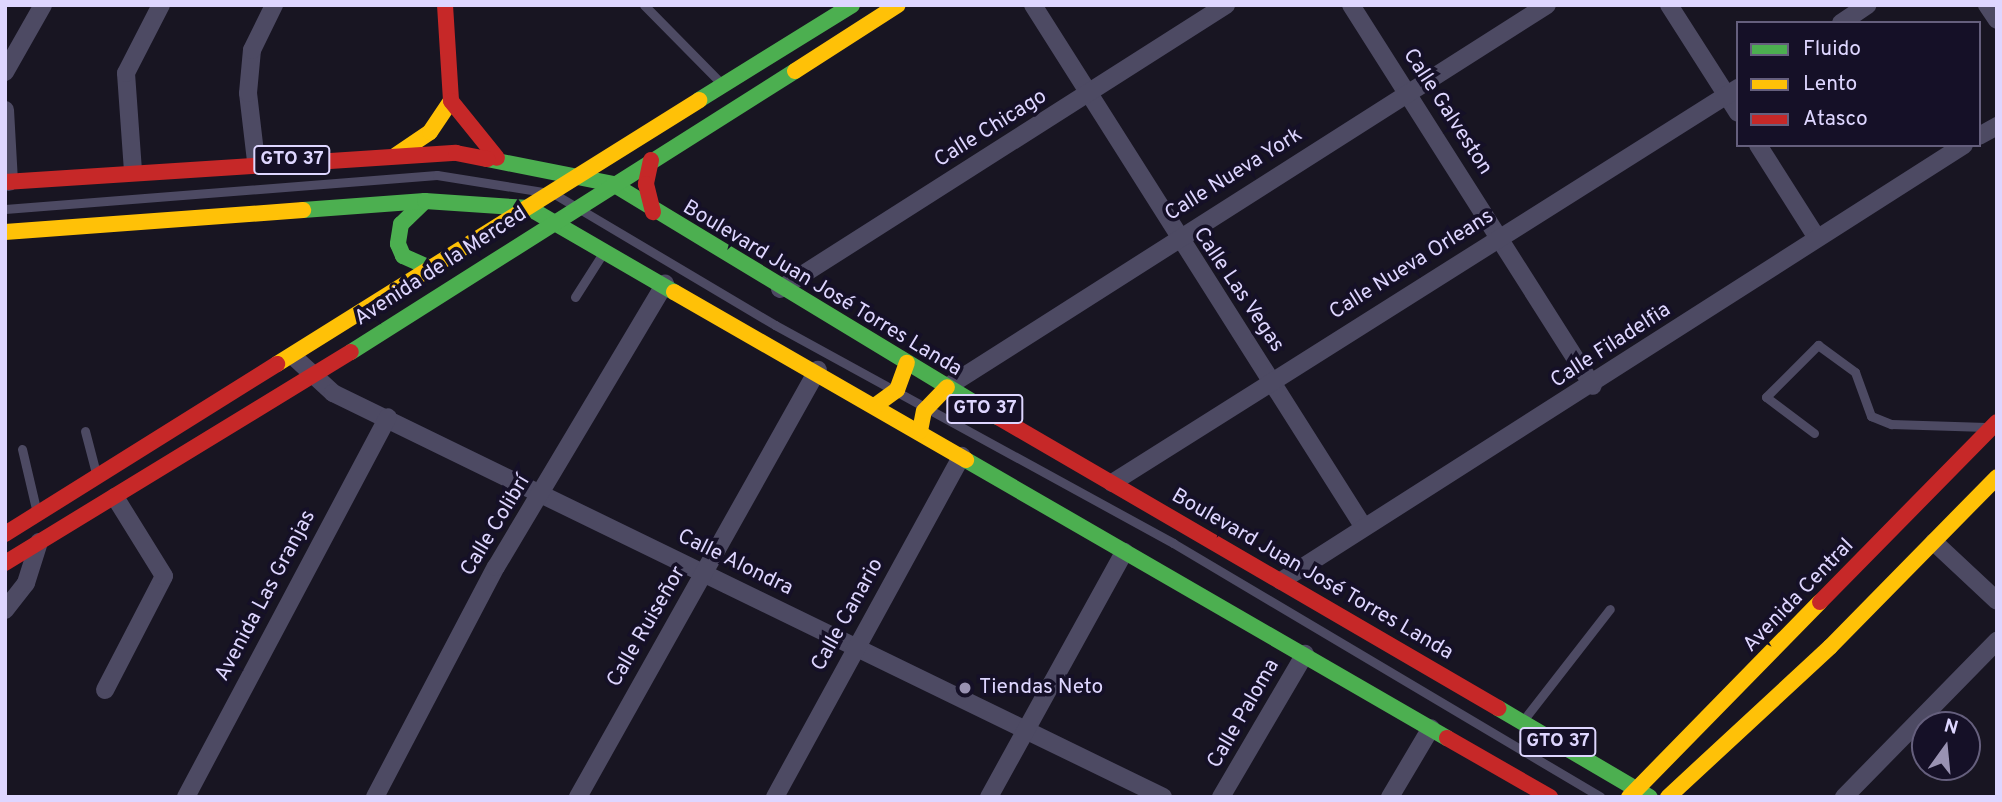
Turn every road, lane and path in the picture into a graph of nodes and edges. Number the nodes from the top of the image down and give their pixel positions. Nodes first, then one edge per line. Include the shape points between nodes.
1 (43, 5) edge
2 (161, 5) edge
3 (274, 5) edge
4 (445, 5) edge
5 (644, 5) edge
6 (852, 5) edge
7 (898, 5) edge
8 (1033, 5) edge
9 (1226, 5) edge
10 (1351, 5) edge
11 (1547, 5) edge
12 (1669, 5) edge
13 (1868, 5) edge
14 (1987, 5) edge
15 (1997, 20) edge
16 (1844, 21) edge
17 (5, 72) edge
18 (722, 84) junction
19 (1408, 92) junction
20 (1732, 92) edge
21 (1087, 95) junction
22 (451, 101) junction
23 (5, 110) edge
24 (1997, 126) edge
25 (1981, 135) edge
26 (1759, 147) edge
27 (1961, 147) edge
28 (396, 155) junction
29 (497, 158) junction
30 (650, 160) junction
31 (256, 161) junction
32 (133, 171) junction
33 (578, 176) junction
34 (7, 182) edge
35 (613, 184) junction
36 (551, 193) junction
37 (425, 201) junction
38 (580, 205) junction
39 (529, 208) junction
40 (5, 209) edge
41 (653, 212) junction
42 (554, 219) junction
43 (5, 232) edge
44 (1500, 236) junction
45 (1817, 238) junction
46 (1176, 239) junction
47 (606, 249) junction
48 (432, 269) junction
49 (665, 283) junction
50 (780, 289) junction
51 (575, 298) dead end
52 (295, 358) junction
53 (907, 363) junction
54 (818, 370) junction
55 (312, 377) junction
56 (1271, 381) junction
57 (1592, 386) junction
58 (947, 387) junction
59 (897, 390) junction
60 (876, 405) junction
61 (928, 405) junction
62 (388, 417) junction
63 (1994, 425) edge
64 (85, 431) dead end
65 (920, 431) junction
66 (1814, 433) dead end
67 (22, 449) dead end
68 (962, 456) junction
69 (97, 477) junction
70 (1997, 477) edge
71 (1112, 483) junction
72 (543, 493) junction
73 (115, 497) junction
74 (37, 514) junction
75 (1363, 526) junction
76 (5, 534) edge
77 (39, 542) junction
78 (1934, 542) junction
79 (1124, 552) junction
80 (5, 562) edge
81 (704, 573) junction
82 (1281, 580) junction
83 (1997, 601) edge
84 (1610, 609) dead end
85 (5, 610) edge
86 (1997, 641) edge
87 (855, 648) junction
88 (1305, 654) junction
89 (105, 690) dead end
90 (1522, 722) junction
91 (1431, 728) junction
92 (1025, 730) junction
93 (1690, 739) junction
94 (1712, 760) junction
95 (1639, 794) edge
96 (186, 797) edge
97 (375, 797) edge
98 (578, 797) edge
99 (775, 797) edge
100 (989, 797) edge
101 (1163, 797) edge
102 (1221, 797) edge
103 (1390, 797) edge
104 (1550, 797) edge
105 (1600, 797) edge
106 (1668, 797) edge
107 (1844, 797) edge

1 - 17 street
2 - 32 street via 126,73
3 - 31 street via 252,50 248,93
4 - 22 main road
5 - 18 lane
6 - 18 main road, Avenida de la Merced
7 - 30 main road, Avenida de la Merced
8 - 21 street, Calle Las Vegas
9 - 21 street, Calle Chicago
10 - 19 street, Calle Galveston
11 - 19 street, Calle Nueva York
12 - 20 street
13 - 16 street
14 - 15 street
18 - 33 main road, Avenida de la Merced
19 - 44 street, Calle Galveston
19 - 46 street, Calle Nueva York
20 - 44 street, Calle Nueva Orleans
21 - 46 street, Calle Las Vegas
21 - 50 street, Calle Chicago
22 - 28 main road via 430,132
22 - 29 main road
23 - 34 street
24 - 25 street
26 - 45 street
27 - 45 street, Calle Filadelfia
28 - 29 main road, Boulevard Juan José Torres Landa / GTO 37
28 - 31 main road, Boulevard Juan José Torres Landa / GTO 37
29 - 33 main road, Boulevard Juan José Torres Landa / GTO 37
30 - 35 main road, Avenida de la Merced
30 - 41 main road via 646,184
31 - 32 main road, Boulevard Juan José Torres Landa / GTO 37
32 - 34 main road, Boulevard Juan José Torres Landa / GTO 37
33 - 35 main road, Boulevard Juan José Torres Landa / GTO 37
33 - 36 main road, Avenida de la Merced
35 - 38 main road, Avenida de la Merced
35 - 41 main road, Boulevard Juan José Torres Landa / GTO 37
36 - 38 lane
36 - 39 main road, Avenida de la Merced
36 - 40 lane via 438,175
37 - 39 main road, GTO 37
37 - 43 main road, GTO 37
37 - 48 main road via 401,224 398,244 403,256
38 - 42 main road, Avenida de la Merced
38 - 59 lane
39 - 42 main road, GTO 37
39 - 48 main road, Avenida de la Merced
41 - 50 main road, Boulevard Juan José Torres Landa / GTO 37
42 - 47 main road, GTO 37
42 - 55 main road, Avenida de la Merced
44 - 56 street, Calle Nueva Orleans
44 - 57 street, Calle Galveston
45 - 57 street, Calle Filadelfia
46 - 56 street, Calle Las Vegas
46 - 58 street, Calle Nueva York
47 - 49 main road, GTO 37
47 - 51 lane
48 - 52 main road, Avenida de la Merced
49 - 54 main road, GTO 37
49 - 72 street, Calle Colibrí
50 - 53 main road, Boulevard Juan José Torres Landa / GTO 37
52 - 55 street, Calle Alondra
52 - 69 main road, Avenida de la Merced
53 - 58 main road, Boulevard Juan José Torres Landa / GTO 37
53 - 59 main road
54 - 60 main road, GTO 37
54 - 81 street, Calle Ruiseñor
55 - 62 street, Calle Alondra
55 - 73 main road, Avenida de la Merced
56 - 71 street, Calle Nueva Orleans
56 - 75 street, Calle Las Vegas
57 - 75 street, Calle Filadelfia
58 - 61 main road
58 - 71 main road, Boulevard Juan José Torres Landa / GTO 37
59 - 60 main road
59 - 61 lane
60 - 65 main road, GTO 37
61 - 65 main road
61 - 105 lane
62 - 72 street, Calle Alondra
62 - 96 street, Avenida Las Granjas
63 - 66 lane via 1954,421 1891,424 1871,415 1855,372 1818,345 1766,397
63 - 93 main road, Avenida Central
64 - 69 lane
65 - 68 main road, GTO 37
67 - 74 lane
68 - 79 main road, GTO 37
68 - 87 street, Calle Canario
69 - 74 main road, Avenida de la Merced
70 - 78 main road
71 - 82 main road, Boulevard Juan José Torres Landa / GTO 37
72 - 81 street, Calle Alondra
72 - 97 street, Calle Colibrí via 496,567
73 - 77 main road, Avenida de la Merced
73 - 89 street via 164,576
74 - 76 main road, Avenida de la Merced
75 - 82 street, Calle Filadelfia
77 - 80 main road, Avenida de la Merced
77 - 85 street via 26,583
78 - 83 street
78 - 94 main road
79 - 88 main road, GTO 37
79 - 92 street
81 - 87 street, Calle Alondra
81 - 98 street, Calle Ruiseñor
82 - 90 main road, Boulevard Juan José Torres Landa / GTO 37
84 - 90 lane
86 - 107 street
87 - 92 street, Calle Alondra
87 - 99 street, Calle Canario
88 - 91 main road, GTO 37
88 - 102 street, Calle Paloma
90 - 95 main road, Boulevard Juan José Torres Landa / GTO 37
91 - 103 street
91 - 104 main road, GTO 37
92 - 100 street
92 - 101 street, Calle Alondra
93 - 94 main road
93 - 95 main road, Avenida Central
94 - 106 main road

